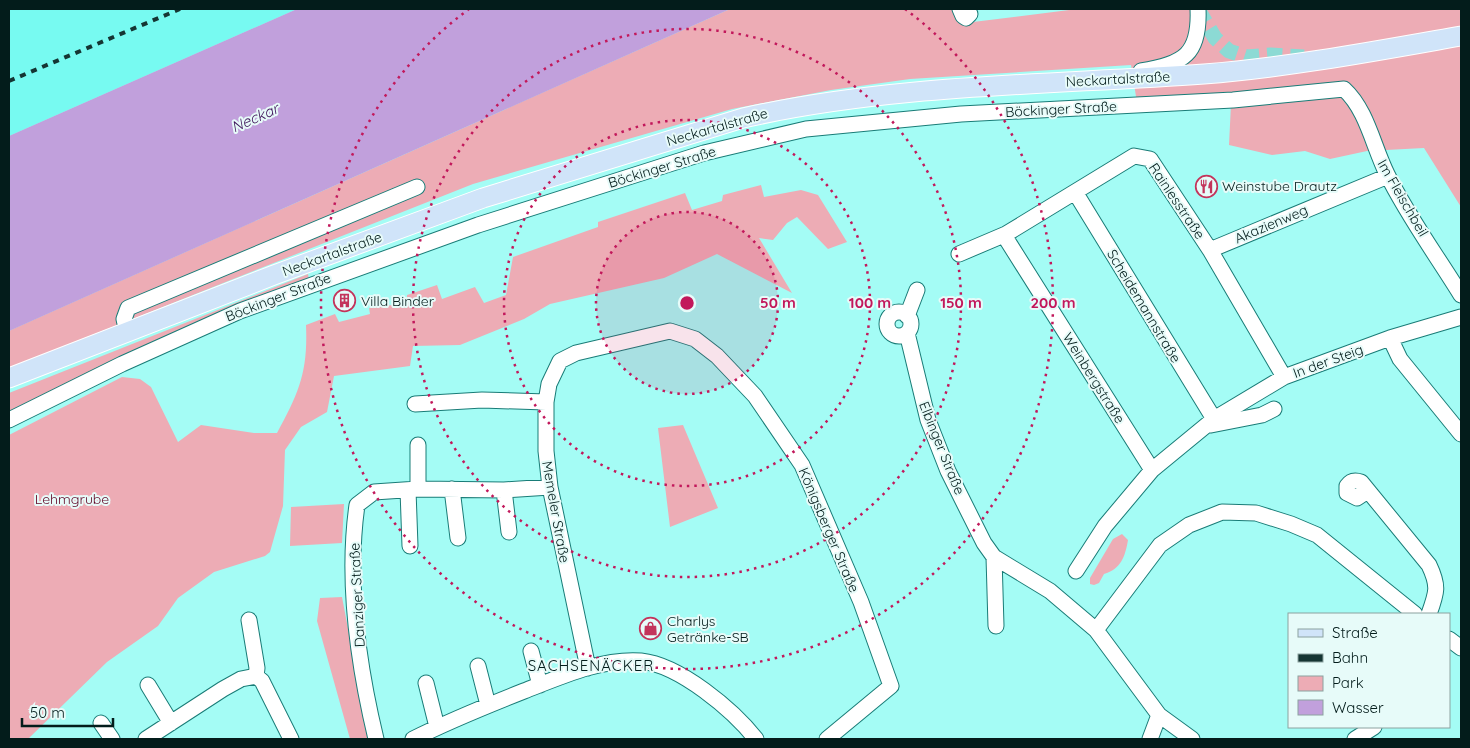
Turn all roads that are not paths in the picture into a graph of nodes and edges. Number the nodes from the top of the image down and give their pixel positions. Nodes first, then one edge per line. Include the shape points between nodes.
1 (1198, 9) edge
2 (1461, 36) edge
3 (1076, 81) junction
4 (1353, 98) joint
5 (1388, 176) junction
6 (417, 187) dead end
7 (1075, 192) junction
8 (1006, 234) junction
9 (1210, 250) junction
10 (959, 254) dead end
11 (917, 290) dead end
12 (1461, 295) edge
13 (907, 316) junction
14 (1461, 317) edge
15 (128, 332) junction
16 (907, 333) junction
17 (1390, 338) junction
18 (593, 348) joint
19 (1284, 377) junction
20 (9, 378) edge
21 (546, 402) junction
22 (415, 404) dead end
23 (1274, 409) dead end
24 (9, 420) edge
25 (1209, 423) junction
26 (1461, 434) edge
27 (418, 445) dead end
28 (1152, 470) junction
29 (550, 487) junction
30 (1364, 488) dead end
31 (452, 489) junction
32 (413, 490) junction
33 (504, 490) junction
34 (509, 532) dead end
35 (458, 538) dead end
36 (410, 546) dead end
37 (994, 557) junction
38 (1076, 571) dead end
39 (1414, 613) edge
40 (1429, 613) edge
41 (248, 620) dead end
42 (996, 626) dead end
43 (1096, 630) junction
44 (1450, 640) edge
45 (1461, 648) edge
46 (531, 652) dead end
47 (478, 666) dead end
48 (588, 668) junction
49 (256, 676) junction
50 (426, 683) dead end
51 (148, 685) dead end
52 (540, 685) junction
53 (488, 705) junction
54 (1160, 715) junction
55 (101, 723) dead end
56 (171, 723) junction
57 (438, 726) junction
58 (1372, 728) edge
59 (112, 739) edge
60 (146, 739) edge
61 (290, 739) edge
62 (376, 739) edge
63 (413, 739) edge
64 (756, 739) edge
65 (827, 739) edge
66 (1150, 739) edge
67 (1192, 739) edge
68 (1355, 739) edge

1 - 3 street via 1195,44 1179,61 1158,68
2 - 3 main road, Neckartalstraße via 1321,61 1205,74
3 - 15 main road, Neckartalstraße via 897,94 783,109 743,118 482,198
4 - 5 street, Im Fleischbeil
4 - 24 street, Böckinger Straße via 1344,89 1233,100 961,114 806,129 704,153 478,225 249,308 122,364
5 - 9 street, Akazienweg
5 - 12 street, Im Fleischbeil
6 - 15 street via 128,308 124,319
7 - 8 street, Rainlesstraße
7 - 9 street, Rainlesstraße via 1134,156 1150,159
7 - 25 street, Scheidemannstraße
8 - 10 street, Rainlesstraße
8 - 28 street, Weinbergstraße
9 - 19 street, Rainlesstraße
11 - 13 street
13 - 16 street, Elbinger Straße via 911,325
13 - 16 street via 896,313 888,318 886,324 890,333 896,336
14 - 17 street, In der Steig
15 - 20 main road, Neckartalstraße
16 - 37 street, Elbinger Straße via 928,420 952,480
17 - 19 street, In der Steig
17 - 26 street via 1400,359
18 - 21 street, Memeler Straße via 560,361 552,374
18 - 65 street, Königsberger Straße via 670,332 695,339 717,356 754,396 802,465 861,602 891,686
19 - 25 street, In der Steig
21 - 22 street via 482,400
21 - 29 street, Memeler Straße
23 - 25 street, In der Steig via 1262,415
25 - 28 street, In der Steig
27 - 32 street
28 - 38 street, In der Steig via 1105,526
29 - 33 street, Danziger Straße
29 - 48 street, Memeler Straße
30 - 40 street via 1429,565 1437,592
31 - 32 street, Danziger Straße
31 - 33 street, Danziger Straße
31 - 35 street
32 - 36 street
32 - 62 street, Danziger Straße via 374,492 356,505 353,529 358,647
33 - 34 street
37 - 42 street
37 - 43 street, Elbinger Straße via 1050,591
39 - 43 street via 1317,535 1256,513 1222,512 1189,525 1160,545
41 - 49 street
43 - 54 street, Elbinger Straße
44 - 45 street
46 - 52 street
47 - 53 street
48 - 52 street
48 - 64 street via 642,662 657,665 696,685 720,702
49 - 56 street via 241,679
49 - 61 street via 262,681
50 - 57 street
51 - 56 street
52 - 53 street
53 - 57 street
54 - 66 street
54 - 67 street, Elbinger Straße
55 - 59 street
56 - 60 street
57 - 63 street
58 - 68 street

